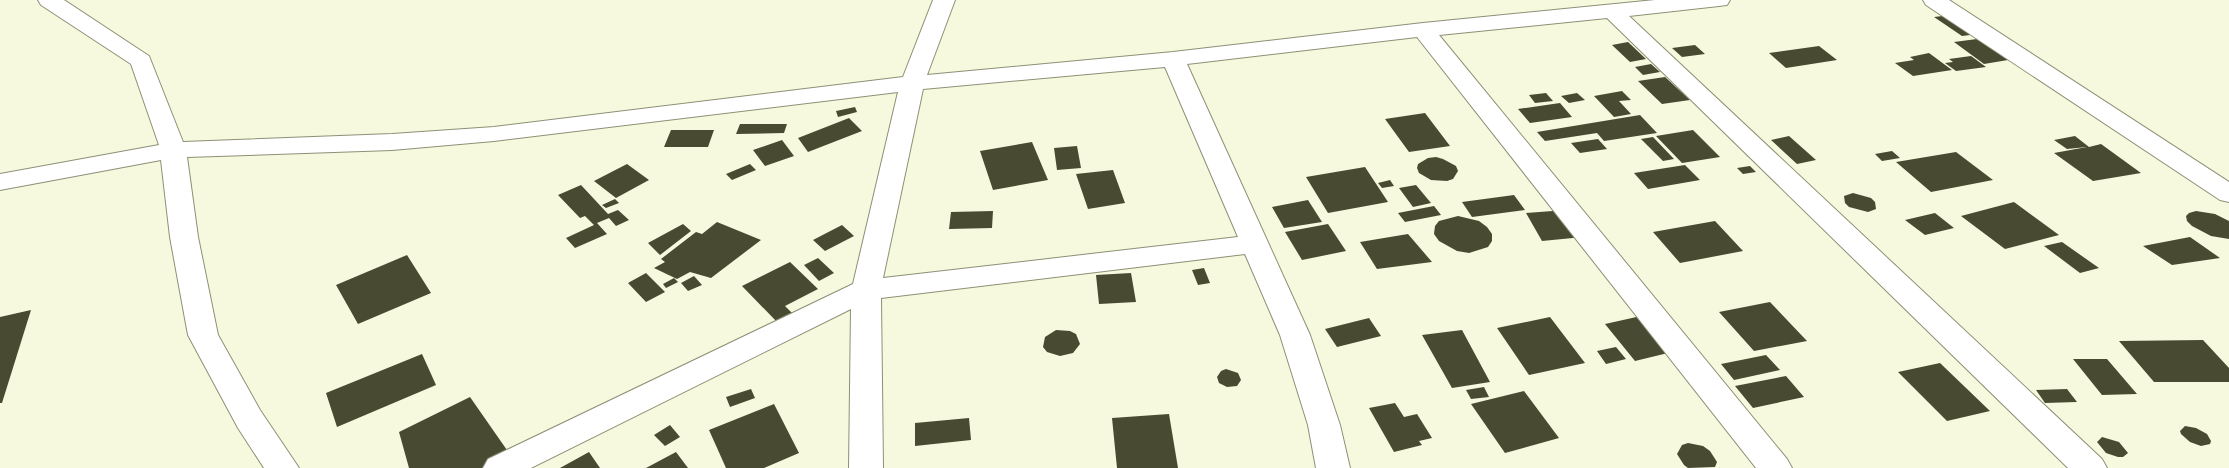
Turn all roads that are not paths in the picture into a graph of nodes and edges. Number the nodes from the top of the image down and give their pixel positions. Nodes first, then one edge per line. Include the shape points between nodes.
1 (49, 0) edge
2 (944, 0) edge
3 (1718, 0) edge
4 (1934, 0) edge
5 (1672, 2) edge
6 (1614, 12) junction
7 (1423, 30) junction
8 (1172, 59) junction
9 (912, 83) junction
10 (174, 150) junction
11 (0, 182) edge
12 (2229, 194) edge
13 (1255, 244) junction
14 (866, 290) junction
15 (282, 468) edge
16 (500, 468) edge
17 (866, 468) edge
18 (1334, 468) edge
19 (1775, 468) edge
20 (2090, 468) edge

1 - 10 street via 141,61
2 - 9 street
3 - 5 street
4 - 12 street
5 - 6 street
6 - 7 street
6 - 20 street
7 - 8 street
7 - 19 street
8 - 9 street
8 - 13 street
9 - 10 street via 494,134 392,142
9 - 14 street
10 - 11 street
10 - 15 street via 184,238 203,335
13 - 14 street
13 - 18 street via 1295,335 1324,425
14 - 16 street
14 - 17 street

